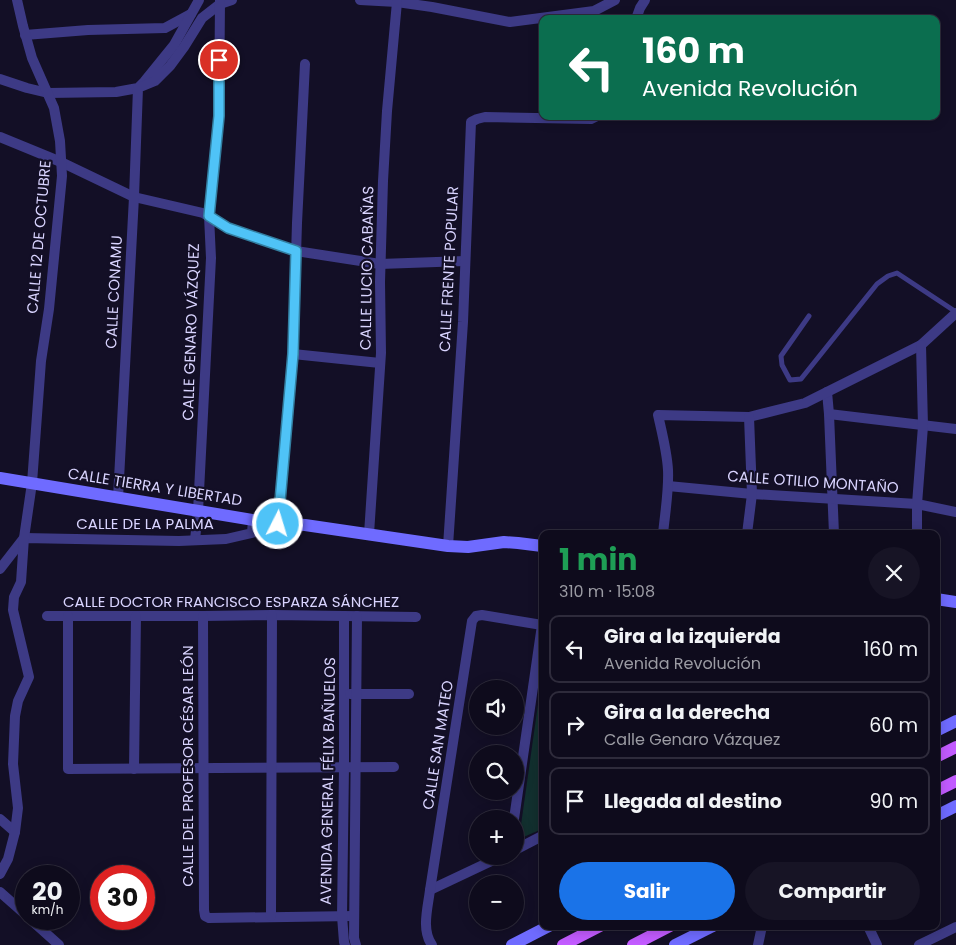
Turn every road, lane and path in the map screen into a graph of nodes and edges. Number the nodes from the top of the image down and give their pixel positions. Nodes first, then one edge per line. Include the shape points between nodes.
1 (17, 0) edge
2 (199, 0) edge
3 (232, 0) edge
4 (360, 0) edge
5 (615, 0) edge
6 (645, 0) edge
7 (220, 2) edge
8 (398, 2) junction
9 (191, 13) junction
10 (563, 15) edge
11 (637, 15) edge
12 (539, 18) edge
13 (25, 35) junction
14 (304, 64) dead end
15 (0, 79) edge
16 (138, 88) junction
17 (48, 93) junction
18 (539, 118) edge
19 (0, 137) edge
20 (61, 162) junction
21 (134, 197) junction
22 (209, 216) junction
23 (296, 251) junction
24 (465, 260) junction
25 (380, 264) junction
26 (956, 313) edge
27 (809, 316) dead end
28 (921, 344) junction
29 (293, 354) junction
30 (380, 363) junction
31 (827, 392) junction
32 (829, 414) junction
33 (749, 417) junction
34 (923, 426) junction
35 (956, 430) edge
36 (0, 478) edge
37 (32, 484) junction
38 (668, 486) junction
39 (752, 494) junction
40 (118, 498) junction
41 (832, 499) junction
42 (917, 504) junction
43 (198, 511) junction
44 (956, 512) edge
45 (253, 520) junction
46 (278, 524) junction
47 (663, 530) edge
48 (748, 530) edge
49 (834, 530) edge
50 (917, 530) edge
51 (369, 534) junction
52 (24, 538) junction
53 (195, 540) junction
54 (448, 546) junction
55 (539, 546) edge
56 (0, 569) edge
57 (940, 600) edge
58 (956, 602) edge
59 (272, 615) junction
60 (47, 616) dead end
61 (68, 616) junction
62 (136, 616) junction
63 (203, 616) junction
64 (344, 616) junction
65 (357, 616) junction
66 (416, 617) dead end
67 (539, 624) edge
68 (539, 646) edge
69 (344, 694) junction
70 (356, 694) junction
71 (409, 694) dead end
72 (956, 721) edge
73 (940, 729) edge
74 (956, 747) edge
75 (940, 755) edge
76 (344, 767) junction
77 (394, 767) dead end
78 (271, 768) junction
79 (356, 768) junction
80 (134, 769) junction
81 (203, 769) junction
82 (956, 781) edge
83 (940, 789) edge
84 (956, 806) edge
85 (515, 810) edge
86 (940, 814) edge
87 (0, 819) edge
88 (15, 832) junction
89 (539, 838) edge
90 (524, 845) edge
91 (483, 865) edge
92 (0, 874) edge
93 (430, 890) junction
94 (0, 892) edge
95 (15, 905) edge
96 (271, 916) junction
97 (342, 916) junction
98 (354, 916) junction
99 (956, 927) edge
100 (42, 930) edge
101 (541, 930) edge
102 (592, 930) edge
103 (662, 930) edge
104 (705, 930) edge
105 (761, 930) edge
106 (870, 930) edge
107 (57, 944) edge
108 (345, 945) edge
109 (356, 945) edge
110 (432, 945) edge
111 (512, 945) edge
112 (563, 945) edge
113 (633, 945) edge
114 (675, 945) edge
115 (758, 945) edge
116 (877, 945) edge
117 (918, 945) edge

1 - 13 street, CALLE 12 DE OCTUBRE
2 - 9 street
3 - 7 street
4 - 8 street
5 - 10 street via 594,11
6 - 11 street
7 - 16 street via 202,18 170,66 155,81
7 - 22 street, CALLE GENARO VÁZQUEZ via 219,116
8 - 12 street via 510,22
8 - 25 street, CALLE LUCIO CABAÑAS via 386,111
9 - 13 street via 165,28
9 - 16 street via 174,45
13 - 17 street, CALLE 12 DE OCTUBRE
14 - 23 street
15 - 17 street
16 - 17 street via 116,92
16 - 21 street, CALLE CONAMU
17 - 20 street, CALLE 12 DE OCTUBRE via 54,108
18 - 24 street, CALLE FRENTE POPULAR via 485,117 471,122
19 - 20 street
20 - 21 street
20 - 37 street, CALLE 12 DE OCTUBRE via 60,206 41,361
21 - 22 street
21 - 40 street, CALLE CONAMU
22 - 23 street via 228,228
22 - 43 street, CALLE GENARO VÁZQUEZ via 212,258
23 - 25 street
23 - 29 street
24 - 25 street
24 - 54 street, CALLE FRENTE POPULAR
25 - 30 street, CALLE LUCIO CABAÑAS
26 - 27 lane via 897,274 888,276 877,284 801,379 790,380 781,356
26 - 28 street
28 - 31 street
28 - 34 street
29 - 30 street
29 - 46 street
30 - 51 street, CALLE LUCIO CABAÑAS
31 - 32 street
31 - 33 street via 805,403
32 - 34 street
32 - 41 street
33 - 38 street via 658,415
33 - 39 street
34 - 35 street
34 - 42 street
36 - 37 street, CALLE TIERRA Y LIBERTAD
37 - 40 street, CALLE TIERRA Y LIBERTAD
37 - 52 street, CALLE 12 DE OCTUBRE
38 - 39 street, CALLE OTILIO MONTAÑO
38 - 47 street
39 - 41 street, CALLE OTILIO MONTAÑO
39 - 48 street
40 - 43 street, CALLE TIERRA Y LIBERTAD
41 - 42 street, CALLE OTILIO MONTAÑO
41 - 49 street
42 - 44 street, CALLE OTILIO MONTAÑO
42 - 50 street
43 - 45 street, CALLE TIERRA Y LIBERTAD
43 - 53 street, CALLE GENARO VÁZQUEZ
45 - 46 street, CALLE TIERRA Y LIBERTAD
45 - 53 street, CALLE DE LA PALMA via 252,533 226,539
46 - 51 street, CALLE TIERRA Y LIBERTAD
51 - 54 street, CALLE TIERRA Y LIBERTAD
52 - 53 street, CALLE DE LA PALMA
52 - 56 street
52 - 88 street, CALLE 12 DE OCTUBRE via 21,582 14,597 13,610 29,677 15,716 13,764 18,808
54 - 55 street, CALLE TIERRA Y LIBERTAD via 504,542
57 - 58 street
59 - 63 street, CALLE DOCTOR FRANCISCO ESPARZA SÁNCHEZ
59 - 64 street, CALLE DOCTOR FRANCISCO ESPARZA SÁNCHEZ
59 - 78 street
60 - 61 street, CALLE DOCTOR FRANCISCO ESPARZA SÁNCHEZ
61 - 62 street, CALLE DOCTOR FRANCISCO ESPARZA SÁNCHEZ
61 - 80 street via 68,769
62 - 63 street, CALLE DOCTOR FRANCISCO ESPARZA SÁNCHEZ
62 - 80 street
63 - 81 street, CALLE DEL PROFESOR CÉSAR LEÓN
64 - 65 street, CALLE DOCTOR FRANCISCO ESPARZA SÁNCHEZ
64 - 69 street, AVENIDA GENERAL FÉLIX BAÑUELOS
65 - 66 street, CALLE DOCTOR FRANCISCO ESPARZA SÁNCHEZ
65 - 70 street, AVENIDA GENERAL FÉLIX BAÑUELOS
67 - 93 street, CALLE SAN MATEO via 482,615 472,621
68 - 85 street
69 - 70 street
69 - 76 street, AVENIDA GENERAL FÉLIX BAÑUELOS
70 - 71 street
70 - 79 street, AVENIDA GENERAL FÉLIX BAÑUELOS
72 - 73 street
74 - 75 main road
76 - 78 street
76 - 79 street
76 - 97 street, AVENIDA GENERAL FÉLIX BAÑUELOS
77 - 79 street
78 - 81 street
78 - 96 street
79 - 98 street, AVENIDA GENERAL FÉLIX BAÑUELOS
80 - 81 street
81 - 96 street, CALLE DEL PROFESOR CÉSAR LEÓN via 205,916
82 - 83 main road
84 - 86 street
87 - 88 street
88 - 92 street, CALLE 12 DE OCTUBRE
89 - 90 street
91 - 93 street
93 - 110 street, CALLE SAN MATEO via 426,928
94 - 95 street
96 - 97 street
97 - 98 street
97 - 108 street, AVENIDA GENERAL FÉLIX BAÑUELOS
98 - 109 street, AVENIDA GENERAL FÉLIX BAÑUELOS
99 - 117 street
100 - 107 street
101 - 111 street
102 - 112 main road
103 - 113 main road
104 - 114 street
105 - 115 street
106 - 116 street

